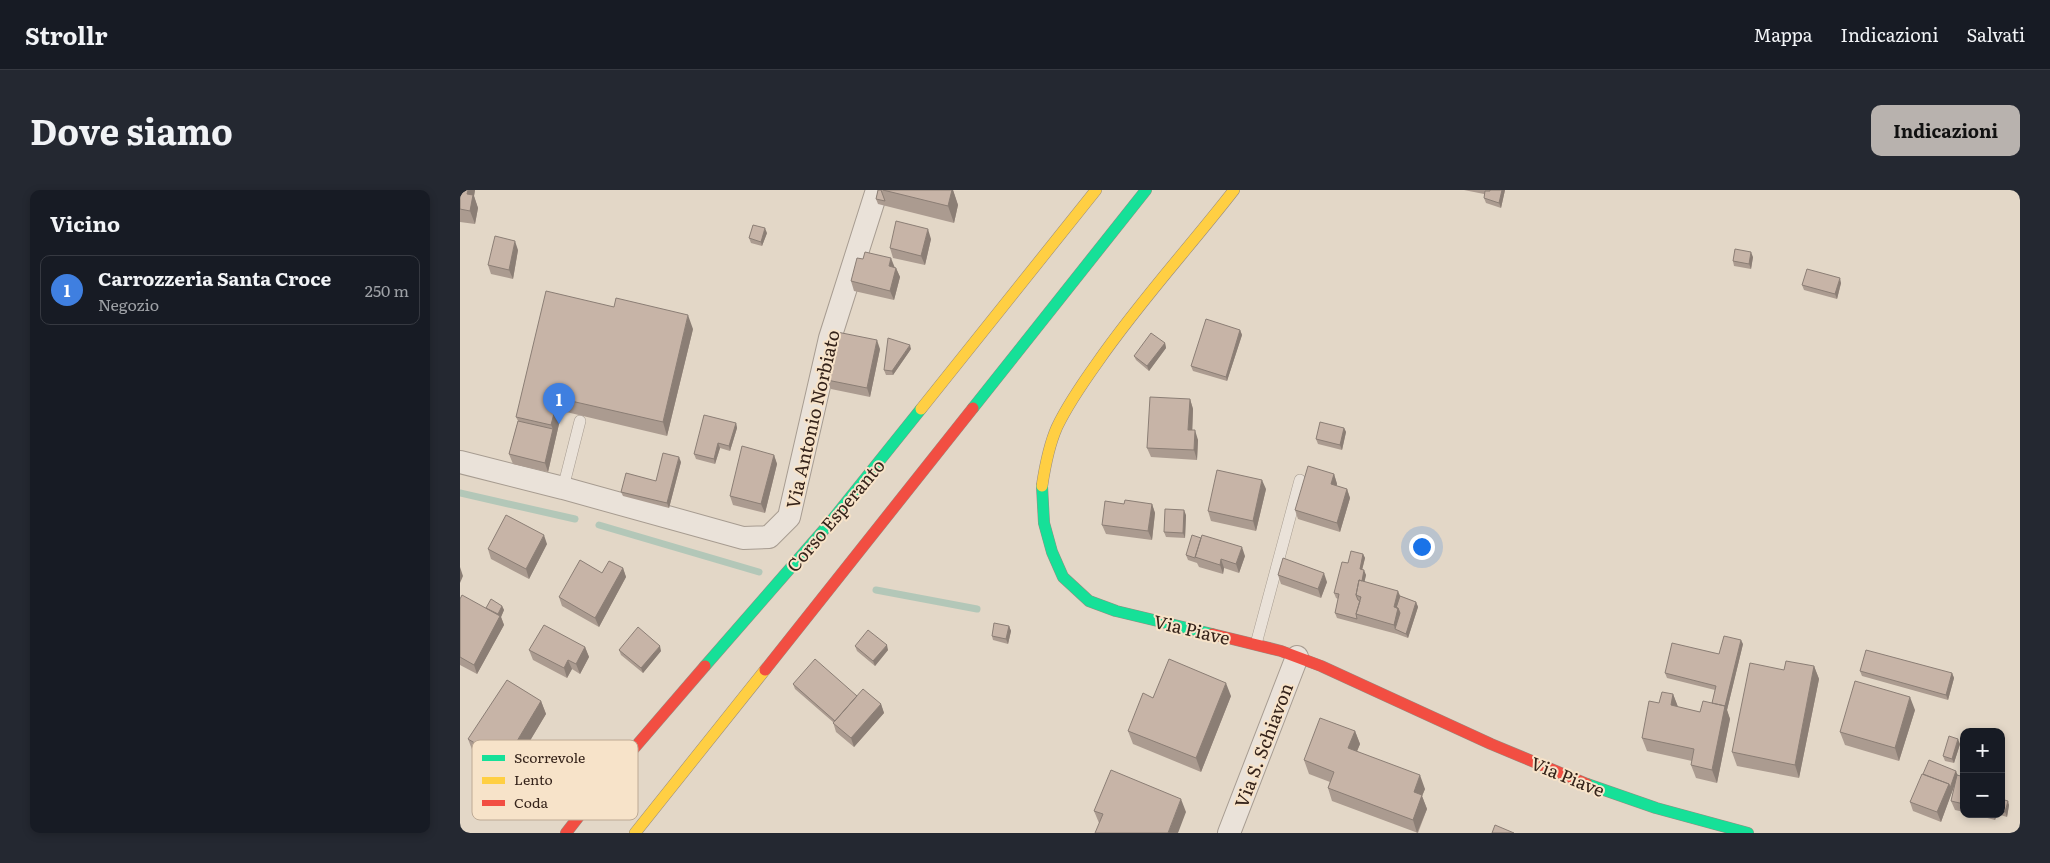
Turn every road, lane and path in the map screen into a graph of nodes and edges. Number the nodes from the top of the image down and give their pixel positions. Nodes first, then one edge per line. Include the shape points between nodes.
1 (877, 190) edge
2 (1096, 190) edge
3 (1146, 190) edge
4 (1234, 190) edge
5 (580, 421) dead end
6 (460, 462) edge
7 (1300, 480) dead end
8 (563, 488) junction
9 (1256, 644) junction
10 (1297, 657) junction
11 (638, 744) edge
12 (571, 820) edge
13 (576, 820) edge
14 (559, 833) edge
15 (566, 833) edge
16 (636, 833) edge
17 (1229, 833) edge
18 (1748, 833) edge

1 - 8 street, Via Antonio Norbiato via 830,338 789,518 769,536 743,538
2 - 11 main road, Corso Esperanto via 828,525
3 - 16 main road
4 - 9 main road, Via Piave via 1127,319 1070,403 1056,429 1041,492 1044,523 1063,577 1089,601 1116,611
5 - 8 lane
6 - 8 street, Via Antonio Norbiato
7 - 9 lane
9 - 10 main road, Via Piave
10 - 17 street, Via S. Schiavon
10 - 18 main road, Via Piave via 1586,784 1656,808
12 - 14 main road
13 - 15 main road, Corso Esperanto

